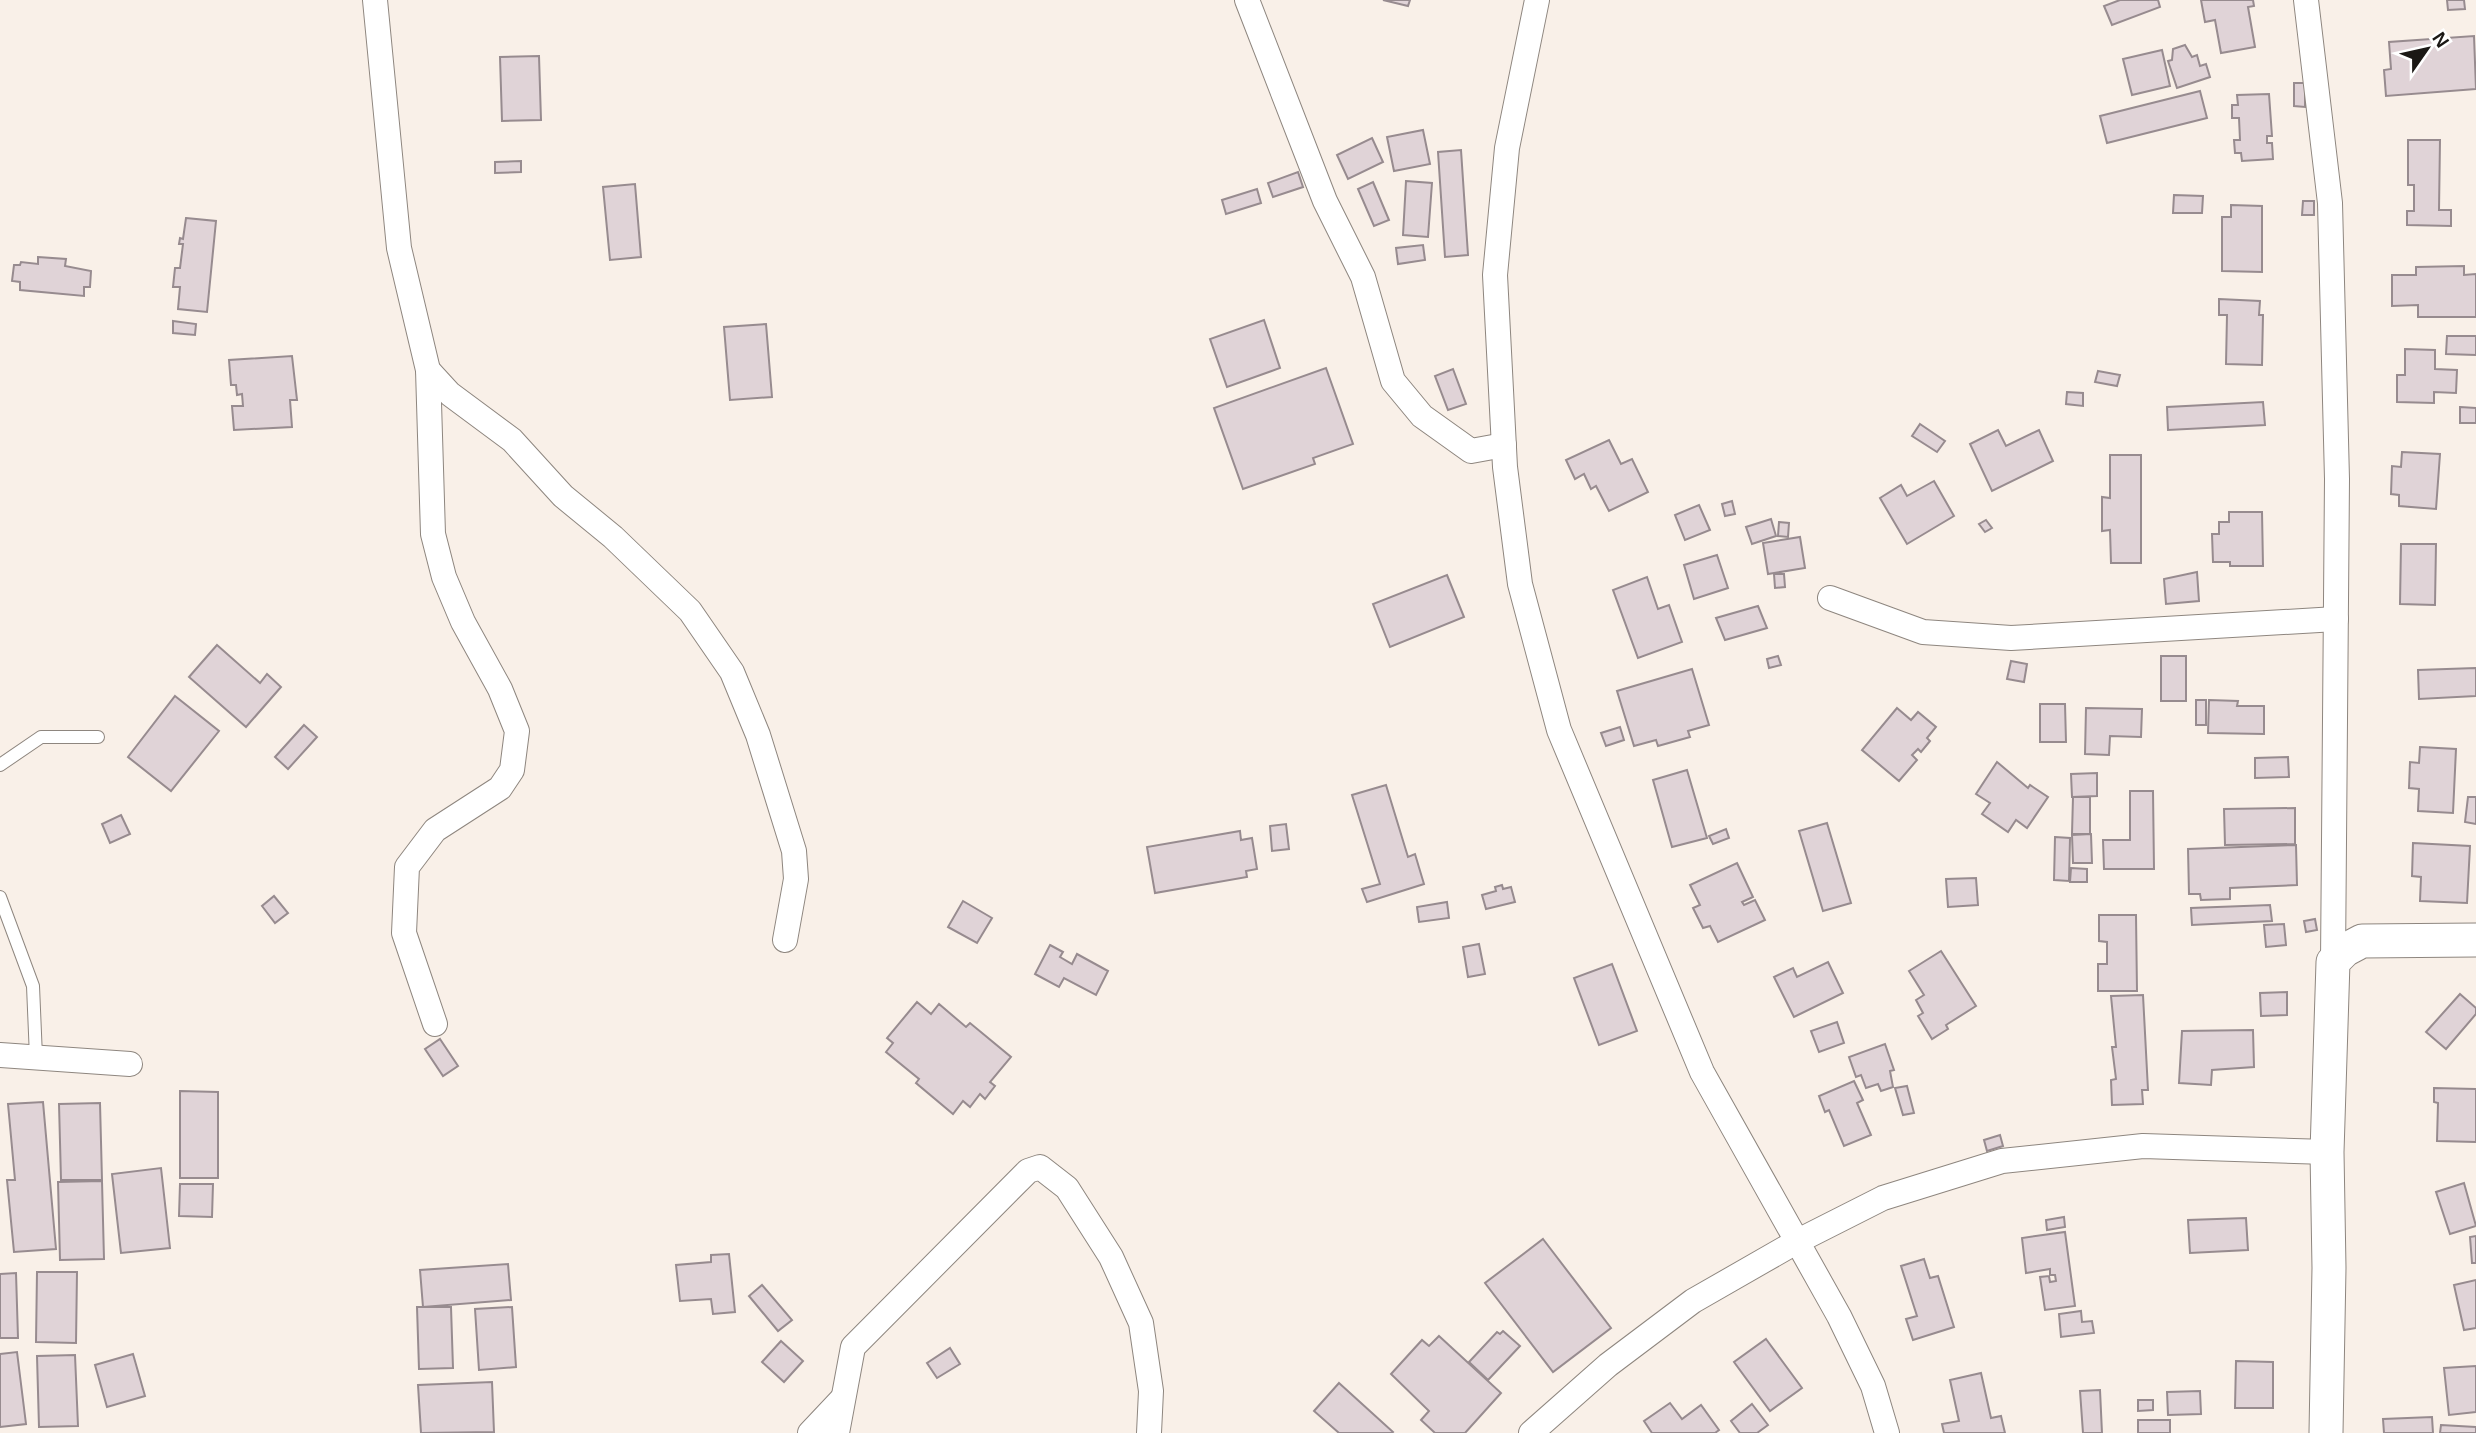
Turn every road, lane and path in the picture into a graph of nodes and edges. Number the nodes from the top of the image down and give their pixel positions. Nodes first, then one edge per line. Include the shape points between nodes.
1 (375, 0) edge
2 (1248, 0) edge
3 (1537, 0) edge
4 (2306, 0) edge
5 (428, 370) junction
6 (1504, 445) junction
7 (1830, 598) dead end
8 (2336, 619) junction
9 (98, 737) dead end
10 (0, 765) edge
11 (0, 897) edge
12 (785, 940) dead end
13 (2476, 940) edge
14 (2333, 962) junction
15 (435, 1024) dead end
16 (0, 1055) edge
17 (36, 1057) junction
18 (130, 1063) dead end
19 (2327, 1152) junction
20 (1797, 1242) junction
21 (843, 1398) junction
22 (810, 1433) edge
23 (837, 1433) edge
24 (1149, 1433) edge
25 (1531, 1433) edge
26 (1887, 1433) edge
27 (2326, 1433) edge

1 - 5 street via 399,248
2 - 6 street via 1325,201 1363,277 1393,381 1422,416 1471,451
3 - 6 street via 1507,148 1494,275
4 - 8 street via 2330,204
5 - 12 street via 450,394 512,440 563,496 690,611 732,672 758,735 794,851 796,879
5 - 15 street via 433,534 463,622 517,731 512,771 500,788 435,830 407,867 404,933
6 - 20 street via 1520,584 1559,730 1702,1072
7 - 8 street via 1923,632 2011,638
8 - 14 street
9 - 10 lane via 41,737
11 - 17 lane via 33,986
13 - 14 street via 2362,941
14 - 19 street
16 - 17 street
17 - 18 street
19 - 20 street via 2144,1146 2002,1161 1883,1198
19 - 27 street
20 - 25 street via 1693,1301 1608,1365
20 - 26 street via 1873,1386
21 - 22 street
21 - 23 street
21 - 24 street via 853,1347 1028,1171 1040,1167 1067,1188 1111,1257 1140,1322 1152,1391

